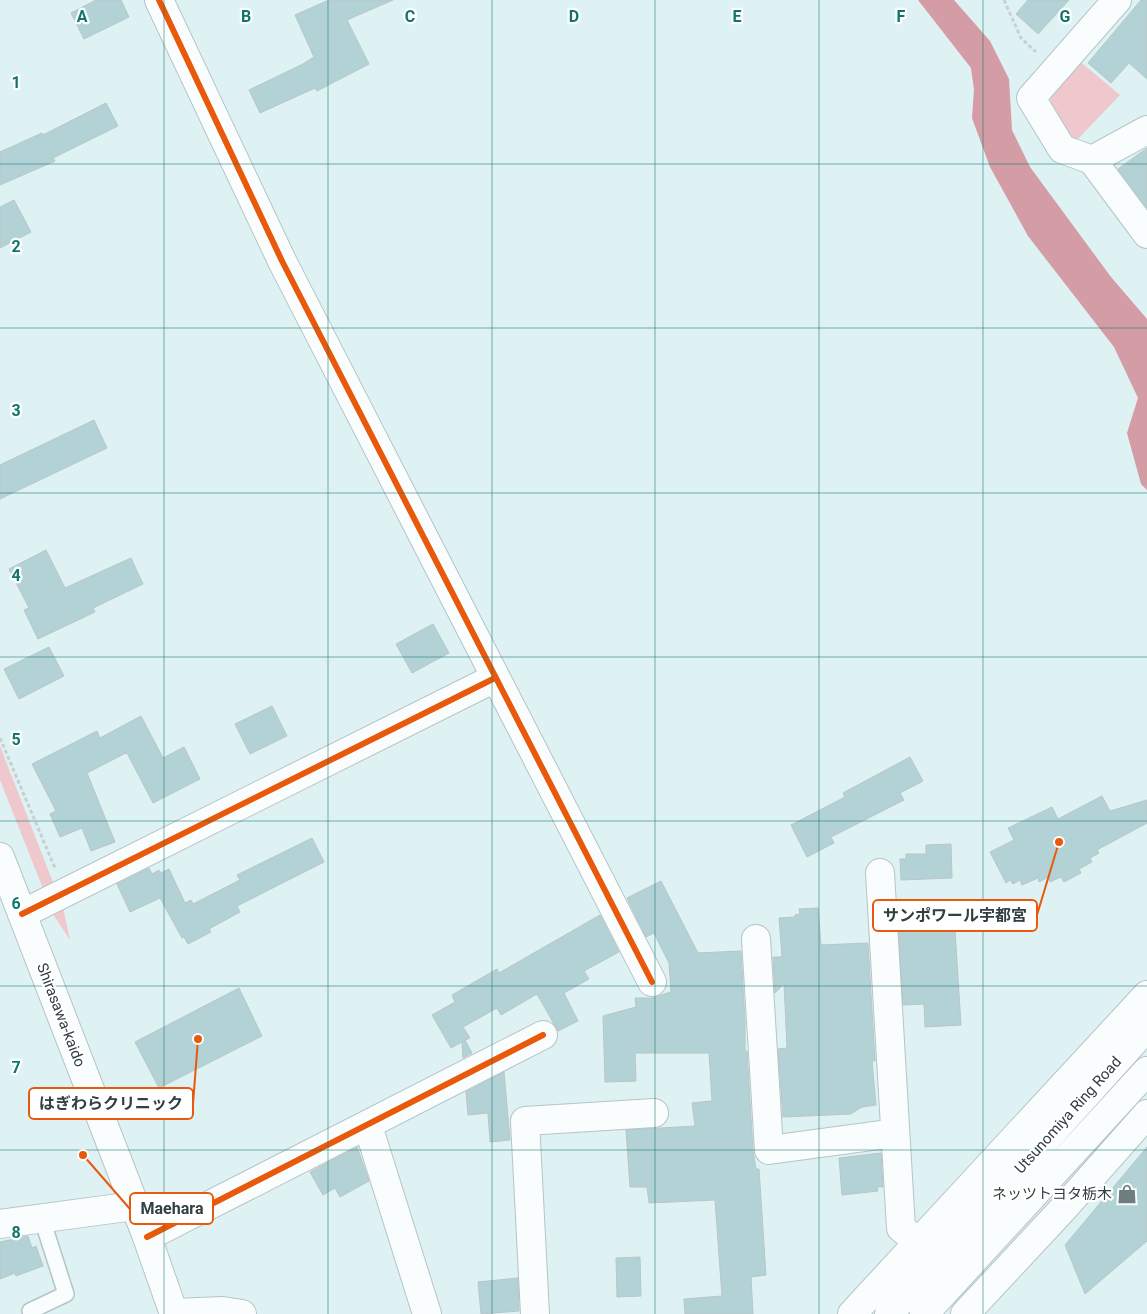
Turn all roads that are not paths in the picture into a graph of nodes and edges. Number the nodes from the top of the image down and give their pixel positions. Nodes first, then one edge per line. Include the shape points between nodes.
1 (159, 0) edge
2 (1117, 0) edge
3 (1147, 130) edge
4 (1092, 160) junction
5 (1147, 234) edge
6 (495, 678) junction
7 (0, 857) edge
8 (880, 873) dead end
9 (22, 914) junction
10 (756, 939) dead end
11 (652, 982) dead end
12 (1147, 996) edge
13 (1147, 1027) edge
14 (543, 1035) dead end
15 (1147, 1070) edge
16 (654, 1113) dead end
17 (1147, 1114) edge
18 (368, 1126) junction
19 (895, 1133) junction
20 (134, 1206) junction
21 (42, 1219) junction
22 (0, 1224) edge
23 (147, 1237) junction
24 (918, 1242) junction
25 (30, 1311) dead end
26 (174, 1314) edge
27 (242, 1314) edge
28 (427, 1314) edge
29 (535, 1314) edge
30 (852, 1314) edge
31 (889, 1314) edge
32 (924, 1314) edge
33 (965, 1314) edge

1 - 6 main road via 282,261
2 - 4 main road via 1031,98 1062,149
3 - 4 main road
4 - 5 main road
6 - 9 main road
6 - 11 main road
7 - 9 main road, Shirasawa-kaido
8 - 19 main road
9 - 20 main road, Shirasawa-kaido
10 - 19 main road via 769,1150
12 - 24 main road
13 - 31 main road, Utsunomiya Ring Road
14 - 18 main road
15 - 32 main road, Utsunomiya Ring Road
16 - 29 main road via 525,1121
17 - 33 main road
18 - 23 main road
18 - 28 main road
19 - 24 main road via 901,1228
20 - 21 main road
20 - 23 main road, Shirasawa-kaido
21 - 22 main road
21 - 25 lane via 66,1294
23 - 26 main road, Shirasawa-kaido
24 - 30 main road
26 - 27 main road via 223,1311

